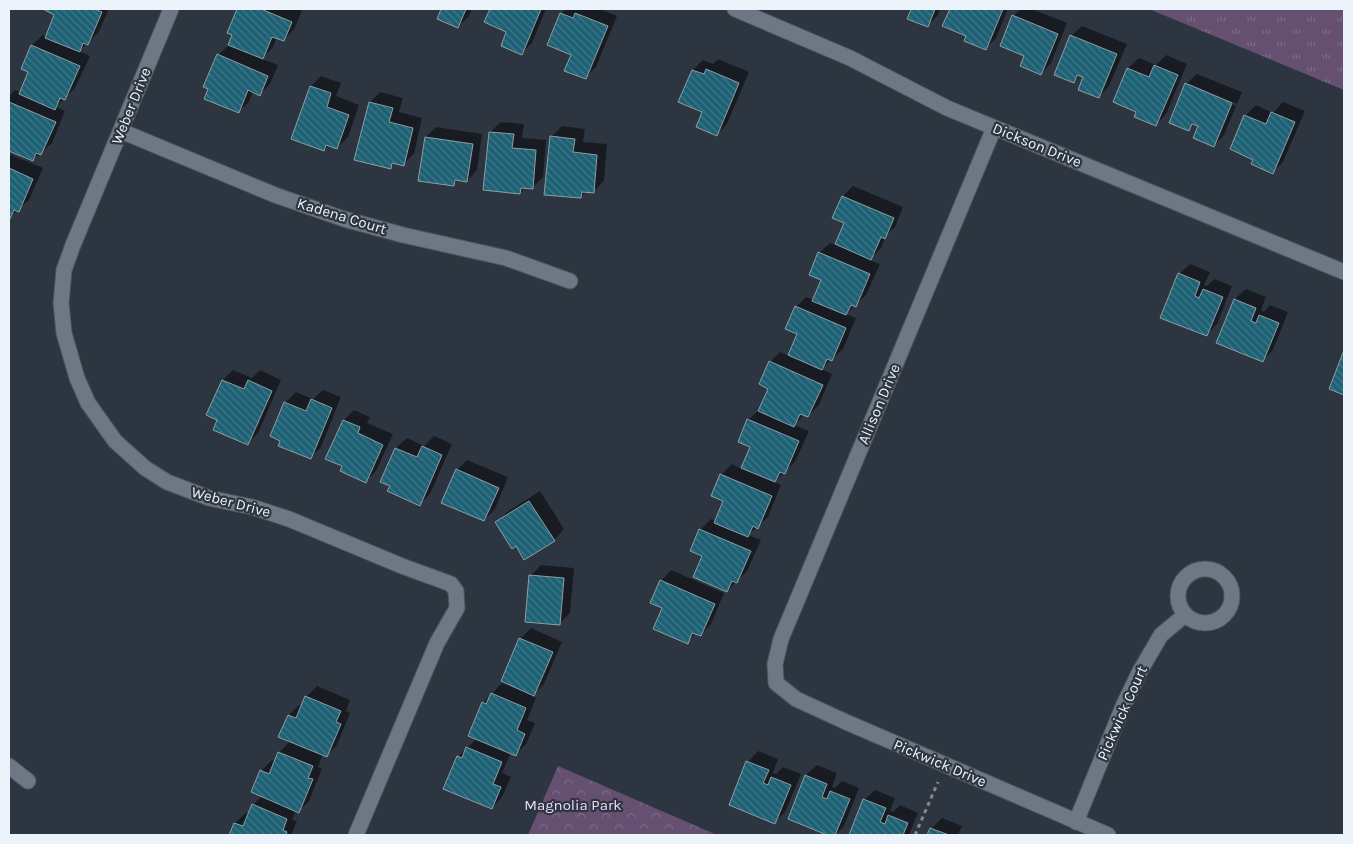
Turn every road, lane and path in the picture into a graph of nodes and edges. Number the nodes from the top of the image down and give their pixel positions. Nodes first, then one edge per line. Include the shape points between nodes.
1 (171, 9) edge
2 (735, 9) edge
3 (994, 128) junction
4 (121, 131) junction
5 (1344, 272) edge
6 (570, 281) dead end
7 (1185, 615) dead end
8 (776, 683) joint
9 (946, 765) junction
10 (9, 766) edge
11 (28, 782) dead end
12 (1076, 822) junction
13 (356, 835) edge
14 (915, 835) edge
15 (1108, 835) edge

1 - 4 street, Weber Drive
2 - 3 street, Dickson Drive via 850,58 947,108
3 - 5 street, Dickson Drive
3 - 8 street, Allison Drive via 781,639 775,664
4 - 6 street, Kadena Court via 274,195 344,219 506,258
4 - 13 street, Weber Drive via 64,270 61,303 70,357 88,403 98,419 115,441 167,482 209,498 271,512 451,584 456,591 457,608 437,643
7 - 12 street, Pickwick Court via 1161,635 1140,672
8 - 9 street, Pickwick Drive via 796,699
9 - 12 street, Pickwick Drive
9 - 14 path
10 - 11 street
12 - 15 street, Pickwick Drive

